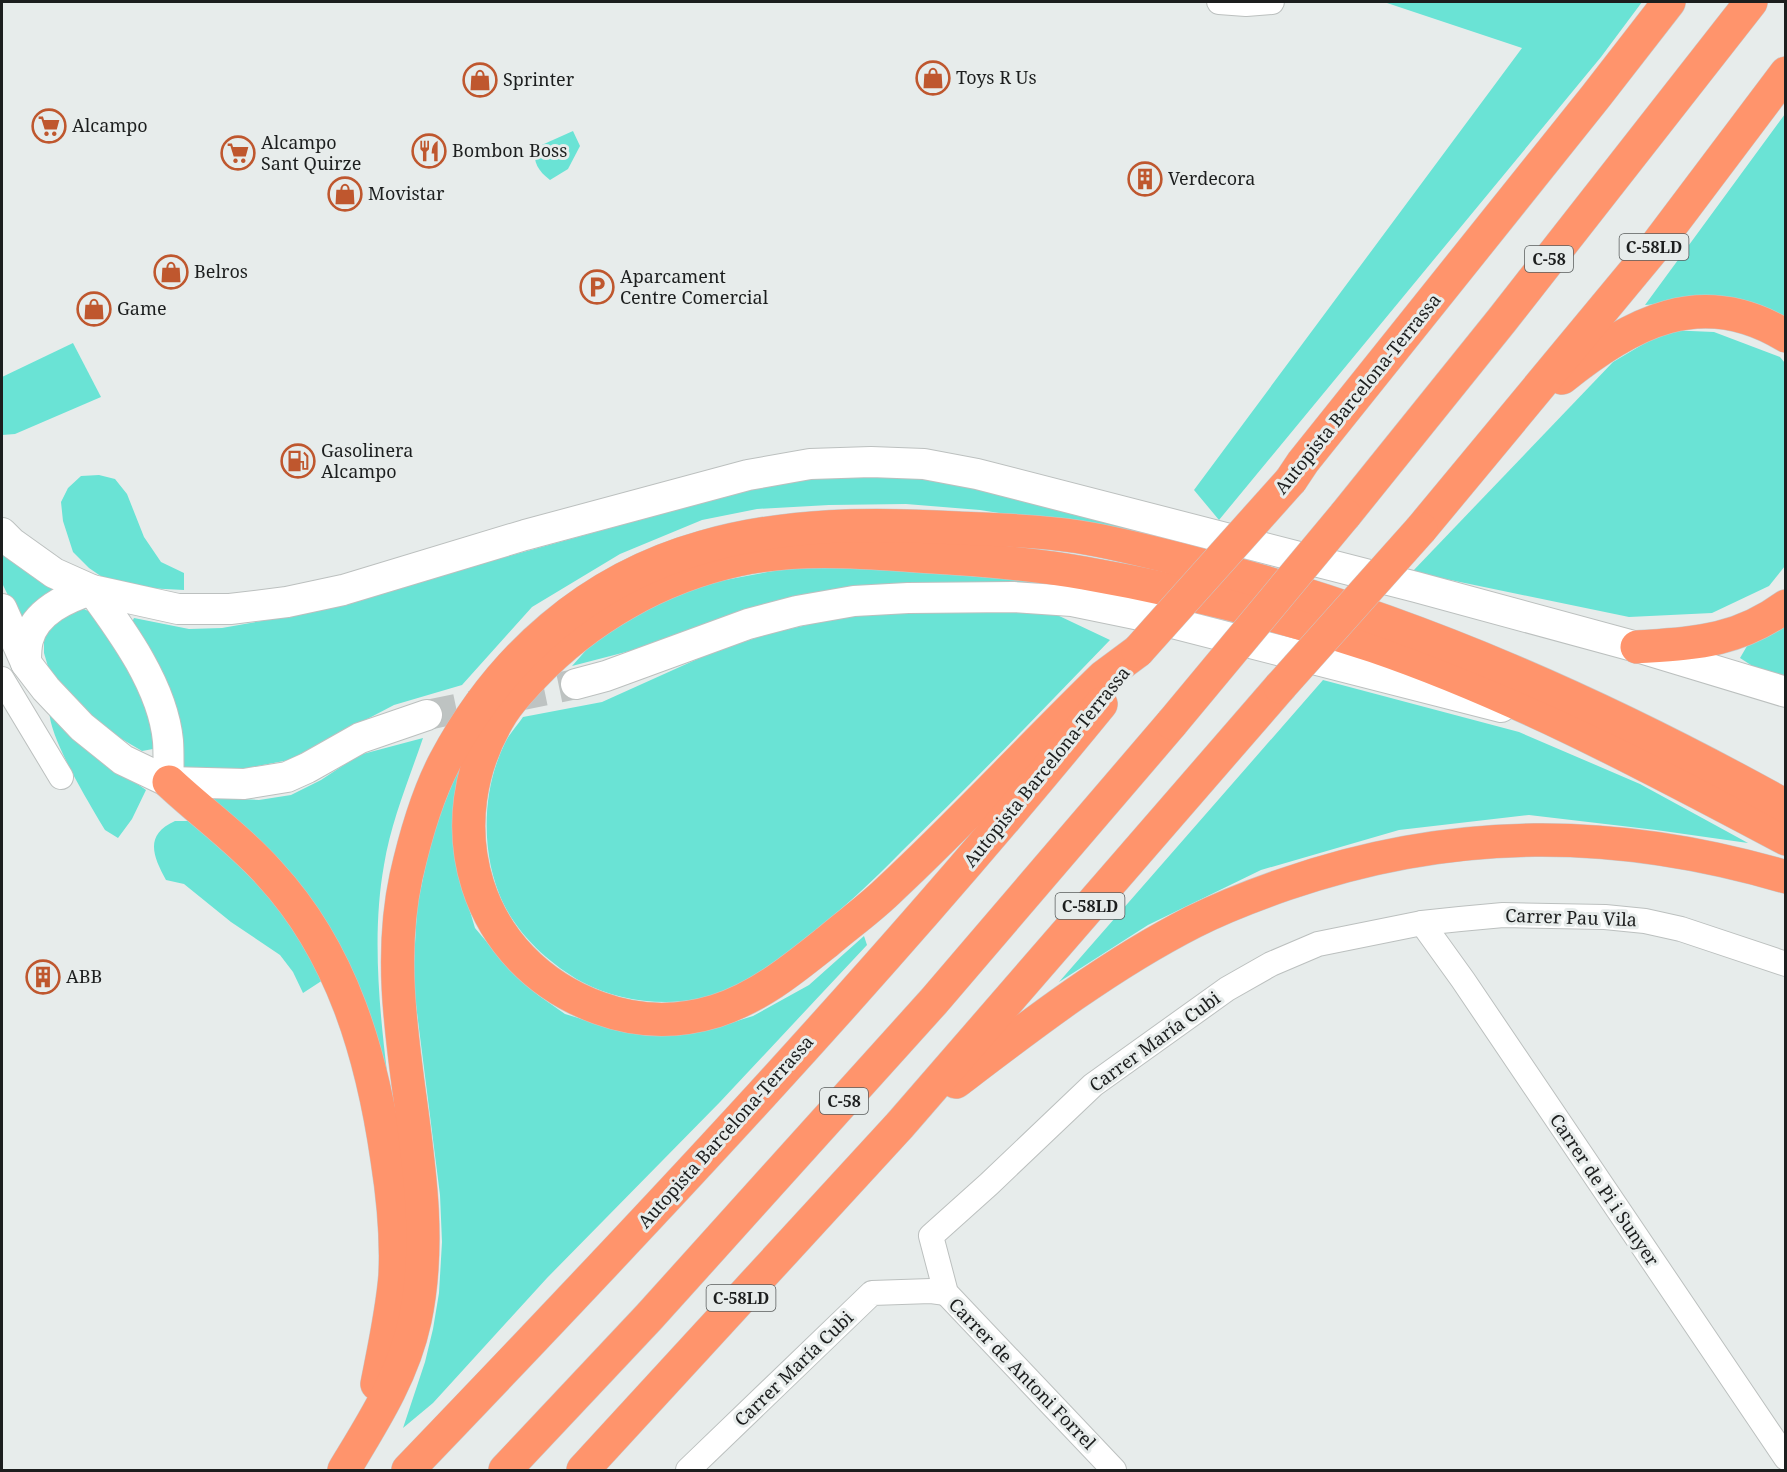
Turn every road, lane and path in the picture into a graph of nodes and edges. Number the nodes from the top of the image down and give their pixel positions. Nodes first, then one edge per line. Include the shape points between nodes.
1 (1219, 2) edge
2 (1272, 2) edge
3 (1669, 2) edge
4 (1751, 2) edge
5 (1785, 73) edge
6 (1785, 336) edge
7 (1516, 414) junction
8 (2, 533) edge
9 (92, 590) junction
10 (1785, 606) edge
11 (2, 609) edge
12 (1637, 647) junction
13 (1121, 668) junction
14 (14, 671) edge
15 (576, 684) tunnel mouth
16 (1785, 692) edge
17 (427, 715) tunnel mouth
18 (1552, 720) junction
19 (61, 777) dead end
20 (169, 782) junction
21 (1785, 806) edge
22 (1785, 839) edge
23 (1785, 877) edge
24 (1422, 923) junction
25 (1785, 964) edge
26 (900, 1125) junction
27 (931, 1236) joint
28 (946, 1293) junction
29 (1785, 1458) edge
30 (350, 1460) edge
31 (1785, 1466) edge
32 (408, 1470) edge
33 (505, 1470) edge
34 (583, 1470) edge
35 (688, 1470) edge
36 (1114, 1470) edge
37 (1779, 1470) edge

1 - 2 street
3 - 13 highway, Autopista Barcelona-Terrassa, bridge via 1291,480
4 - 33 highway, C-58, bridge via 1345,515 1172,723 934,1001
5 - 7 highway, C-58LD via 1658,243
6 - 7 highway via 1746,318 1702,311 1668,316 1618,338
7 - 26 highway, C-58LD, bridge via 1421,529
8 - 9 street via 54,573
9 - 12 street via 178,609 287,603 748,475 810,464 871,462 924,464 977,474
9 - 14 street via 56,604 32,628
9 - 20 street via 134,648 158,702 168,739
10 - 12 highway via 1765,622 1739,633 1682,644
11 - 14 street
12 - 16 street
13 - 18 highway via 887,893 780,979 749,998 714,1012 657,1021 614,1014 576,1000 539,975 510,945 487,912 478,889 468,840 468,815 478,765 505,708 550,658 616,608 694,573 741,559 853,552 969,559 1120,579 1249,609 1374,646
13 - 32 highway, Autopista Barcelona-Terrassa via 1005,821 888,955 593,1277
14 - 19 street
14 - 20 street via 46,689 82,727 123,760
15 - 18 street via 748,624 797,611 854,601 1013,597 1072,601 1145,616
17 - 20 street via 360,738 287,777 244,784
18 - 22 highway
20 - 30 highway via 270,873 293,902 338,975 366,1051 391,1184 394,1276 377,1386
21 - 30 highway via 1577,698 1469,652 1269,583 1160,554 1087,538 921,526 834,525 709,545 666,558 594,594 510,665 443,763 420,820 405,882 397,983 420,1187 421,1286 403,1361 383,1407
23 - 26 highway via 1714,858 1582,840 1535,839 1443,846 1356,862 1222,908 1162,939 1086,985
24 - 25 street, Carrer Pau Vila via 1503,915 1645,921 1681,928
24 - 27 street, Carrer María Cubi via 1318,944 1227,989 1093,1085
24 - 29 street, Carrer de Pi i Sunyer
26 - 34 highway, C-58LD
27 - 28 street, Carrer de Antoni Forrel
28 - 35 street, Carrer María Cubi via 872,1293
28 - 36 street, Carrer de Antoni Forrel
31 - 37 street

